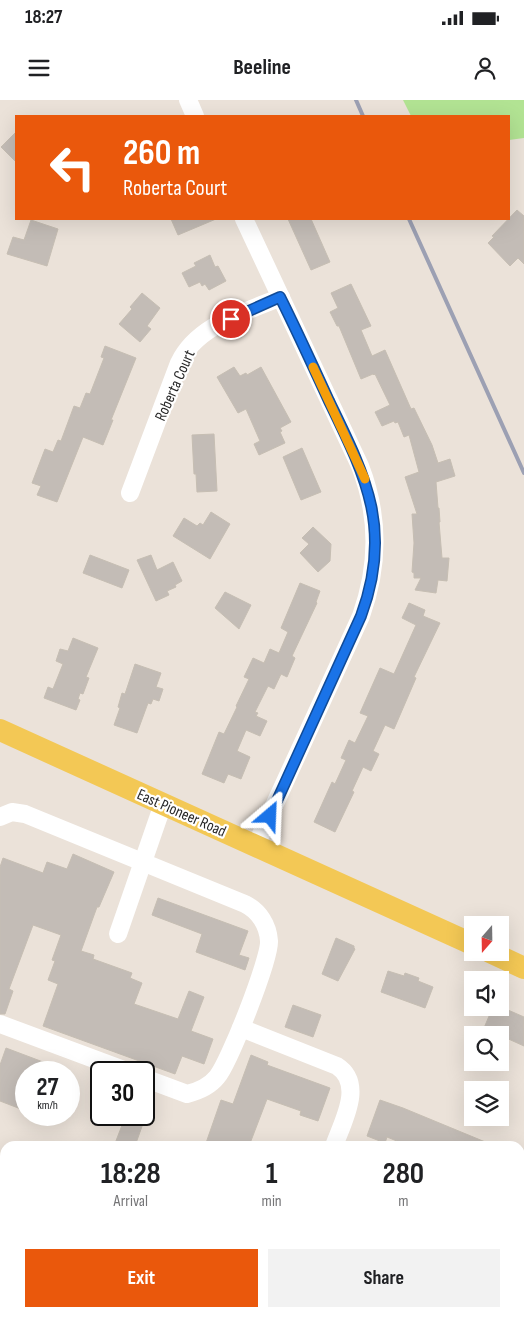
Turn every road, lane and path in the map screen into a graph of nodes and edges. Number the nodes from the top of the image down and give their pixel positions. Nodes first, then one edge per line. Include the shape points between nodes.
1 (188, 100) edge
2 (195, 115) edge
3 (244, 220) edge
4 (280, 297) junction
5 (130, 493) dead end
6 (0, 730) edge
7 (163, 804) junction
8 (0, 817) edge
9 (256, 845) junction
10 (142, 863) junction
11 (118, 934) dead end
12 (464, 940) edge
13 (509, 961) edge
14 (524, 968) edge
15 (0, 1024) edge
16 (241, 1028) junction
17 (99, 1061) edge
18 (155, 1082) edge
19 (340, 1141) edge

1 - 2 street
3 - 4 street
4 - 5 street, Roberta Court via 208,330 188,348
4 - 9 street via 364,475 373,513 375,551 371,582 361,616
6 - 7 main road, East Pioneer Road
7 - 9 main road, East Pioneer Road
7 - 10 street
8 - 10 street via 12,812 25,814
9 - 12 main road, East Pioneer Road
10 - 11 street
10 - 16 street via 245,904 262,919 269,936 269,949
13 - 14 main road
15 - 17 street
16 - 18 street via 221,1072 201,1090 187,1094
16 - 19 street via 337,1066 344,1072 350,1084 350,1098

